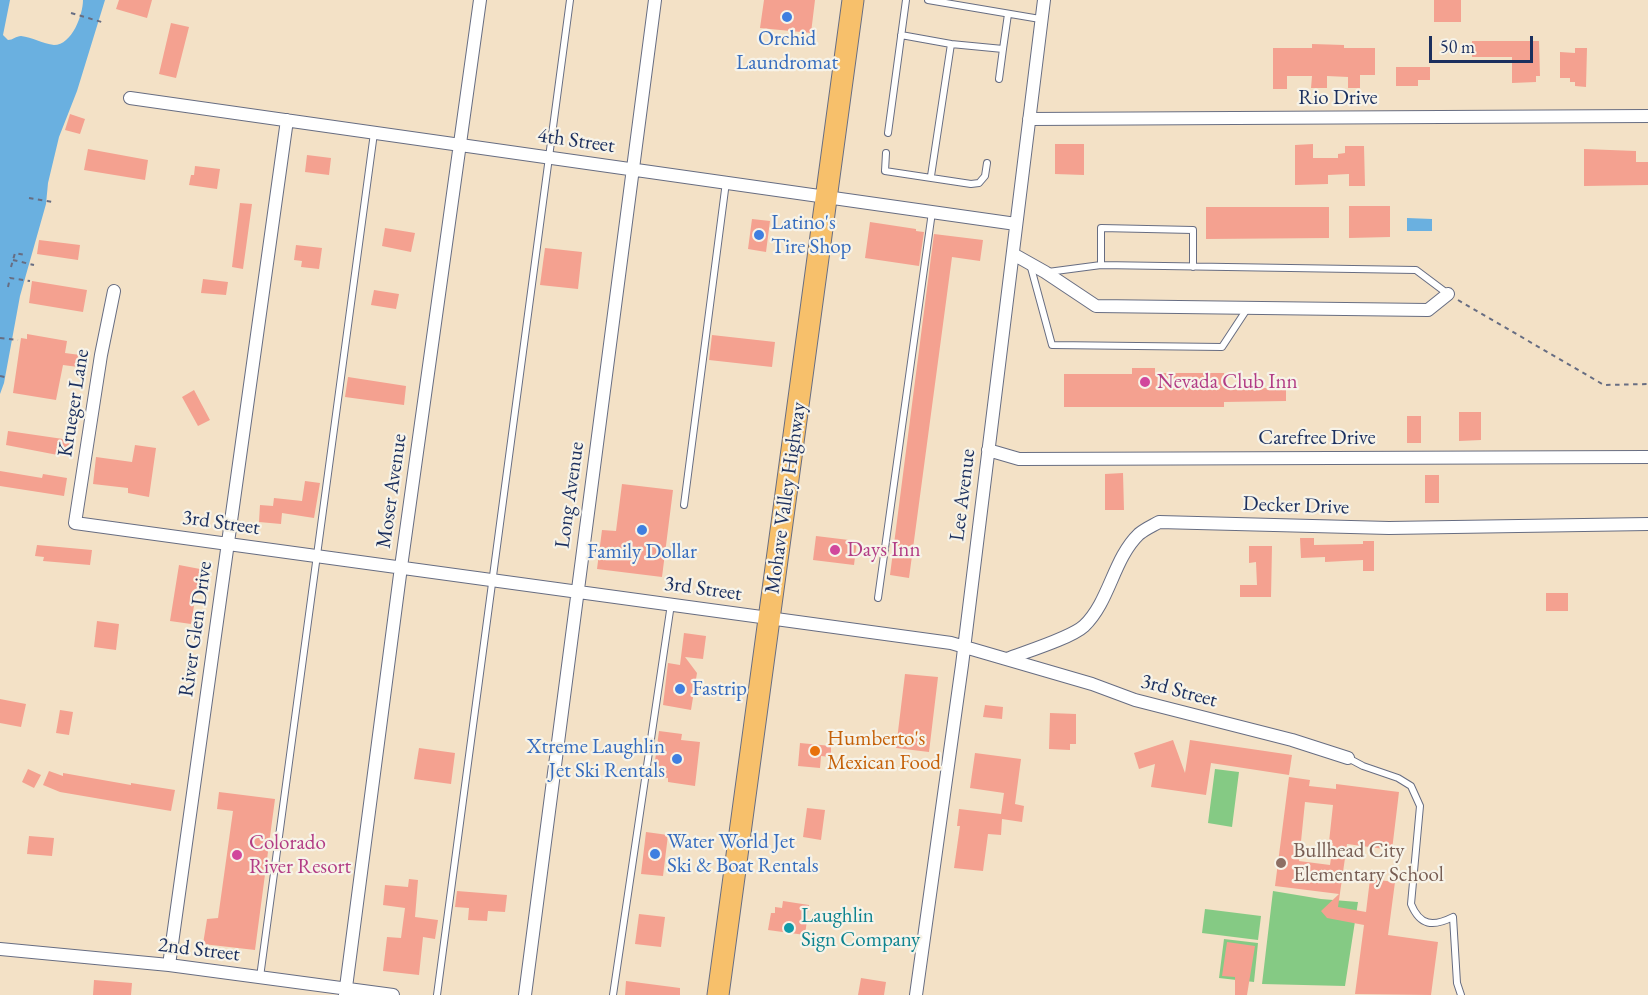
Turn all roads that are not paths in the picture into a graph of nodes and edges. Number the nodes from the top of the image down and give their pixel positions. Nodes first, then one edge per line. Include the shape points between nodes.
1 (480, 0) edge
2 (570, 0) edge
3 (656, 0) edge
4 (853, 0) edge
5 (906, 0) edge
6 (928, 0) edge
7 (1044, 0) edge
8 (950, 2) edge
9 (1008, 14) junction
10 (1040, 19) junction
11 (901, 35) junction
12 (951, 44) junction
13 (1003, 49) junction
14 (999, 79) dead end
15 (130, 98) dead end
16 (1648, 116) edge
17 (1029, 119) junction
18 (287, 120) junction
19 (374, 133) junction
20 (888, 133) dead end
21 (460, 145) junction
22 (886, 153) dead end
23 (549, 157) junction
24 (987, 163) dead end
25 (633, 169) junction
26 (931, 176) junction
27 (726, 182) junction
28 (827, 197) junction
29 (932, 212) junction
30 (1016, 224) junction
31 (1013, 254) junction
32 (1029, 264) junction
33 (1101, 265) junction
34 (1192, 267) junction
35 (1045, 272) junction
36 (114, 291) dead end
37 (1448, 294) joint
38 (1248, 307) junction
39 (987, 450) junction
40 (1648, 456) edge
41 (684, 505) dead end
42 (75, 523) joint
43 (1648, 524) edge
44 (228, 544) junction
45 (316, 556) junction
46 (401, 567) junction
47 (493, 580) junction
48 (577, 591) junction
49 (878, 597) dead end
50 (671, 604) junction
51 (769, 618) junction
52 (964, 648) junction
53 (1007, 659) junction
54 (1348, 758) joint
55 (0, 949) edge
56 (169, 965) junction
57 (260, 977) junction
58 (346, 992) edge
59 (393, 995) edge
60 (436, 995) edge
61 (525, 995) edge
62 (613, 995) edge
63 (718, 995) edge
64 (916, 995) edge
65 (1461, 995) edge

1 - 21 street, Moser Avenue
2 - 23 lane
3 - 25 street, Long Avenue
4 - 28 highway, Mohave Valley Highway
5 - 11 lane
6 - 8 lane
7 - 10 street, Lee Avenue
8 - 9 lane
9 - 10 lane
9 - 13 lane
10 - 17 street, Lee Avenue
11 - 12 lane
11 - 20 lane
12 - 13 lane
12 - 26 lane
13 - 14 lane
15 - 18 street, 4th Street
16 - 17 street, Rio Drive
17 - 30 street, Lee Avenue
18 - 19 street, 4th Street
18 - 44 street, River Glen Drive
19 - 21 street, 4th Street
19 - 45 lane
21 - 23 street, 4th Street
21 - 46 street, Moser Avenue
22 - 26 lane via 885,171
23 - 25 street, 4th Street
23 - 47 lane
24 - 26 lane via 979,183
25 - 27 street, 4th Street
25 - 48 street, Long Avenue
27 - 28 street, 4th Street
27 - 41 lane
28 - 29 street, 4th Street
28 - 51 highway, Mohave Valley Highway
29 - 30 street, 4th Street
29 - 49 lane
30 - 31 street, Lee Avenue
31 - 32 street
31 - 39 street, Lee Avenue
32 - 35 street
32 - 38 lane via 1052,345 1222,347
33 - 34 lane
33 - 34 lane via 1101,228 1159,229 1193,230
33 - 35 lane
34 - 37 lane via 1416,270
35 - 38 street via 1096,306
36 - 42 street, Krueger Lane
37 - 38 street via 1428,310
39 - 40 street, Carefree Drive via 1019,459
39 - 52 street, Lee Avenue
42 - 44 street, 3rd Street
43 - 53 street, Decker Drive via 1389,528 1159,522 1133,541 1086,624 1076,633
44 - 45 street, 3rd Street
44 - 56 street, River Glen Drive
45 - 46 street, 3rd Street
45 - 57 lane
46 - 47 street, 3rd Street
46 - 58 street, Moser Avenue
47 - 48 street, 3rd Street
47 - 60 lane
48 - 50 street, 3rd Street
48 - 61 street, Long Avenue
50 - 51 street, 3rd Street
50 - 62 lane
51 - 52 street, 3rd Street
51 - 63 highway, Mohave Valley Highway
52 - 53 street, 3rd Street
52 - 64 street, Lee Avenue
53 - 54 street, 3rd Street via 1135,700
54 - 65 lane via 1398,778 1411,786 1417,797 1420,806 1411,904 1421,919 1432,924 1453,917
55 - 56 street, 2nd Street
56 - 57 street, 2nd Street
57 - 58 street, 2nd Street
58 - 59 street, 2nd Street

